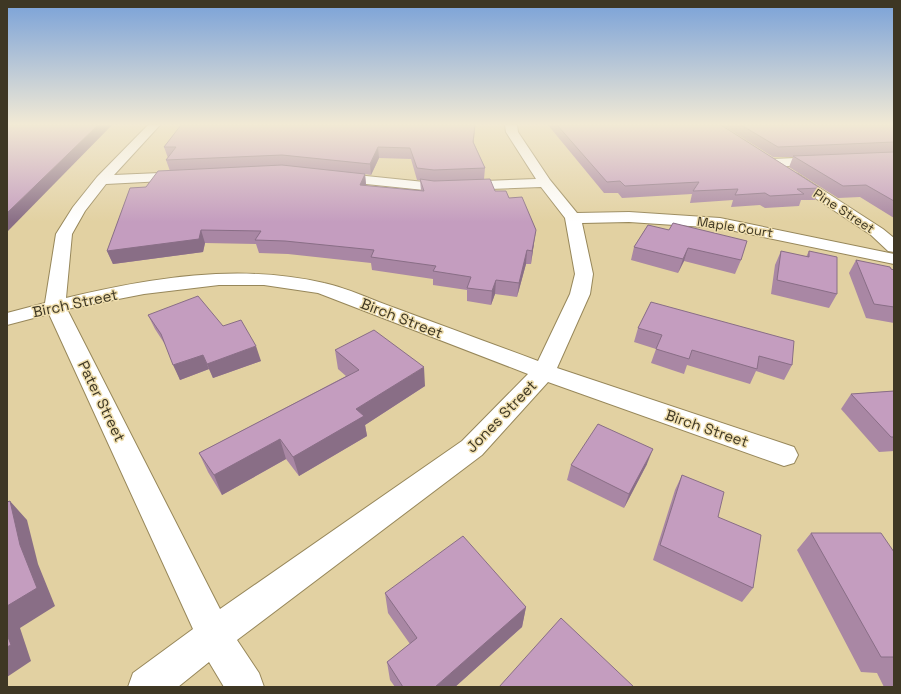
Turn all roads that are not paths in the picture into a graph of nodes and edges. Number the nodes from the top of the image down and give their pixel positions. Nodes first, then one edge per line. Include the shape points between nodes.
1 (123, 157) edge
2 (528, 157) edge
3 (761, 157) edge
4 (831, 160) edge
5 (771, 163) junction
6 (324, 175) edge
7 (198, 176) edge
8 (102, 180) junction
9 (545, 183) junction
10 (573, 218) junction
11 (894, 247) edge
12 (894, 259) edge
13 (56, 305) junction
14 (7, 318) edge
15 (544, 372) junction
16 (784, 454) dead end
17 (214, 635) junction
18 (147, 687) edge
19 (245, 687) edge

1 - 8 street
2 - 9 street, Jones Street
3 - 5 street, Pine Street
4 - 5 street
5 - 11 street, Pine Street via 877,232
6 - 9 street via 434,187
7 - 8 street
8 - 13 street via 78,210 64,234
9 - 10 street, Jones Street
10 - 12 street, Maple Court via 629,217 720,223
10 - 15 street, Jones Street via 584,274 580,294
13 - 14 street, Birch Street
13 - 15 street, Birch Street via 188,281 286,281 323,288
13 - 17 street, Pater Street
15 - 16 street, Birch Street
15 - 17 street, Jones Street via 472,448
17 - 18 street, Jones Street
17 - 19 street, Pater Street

